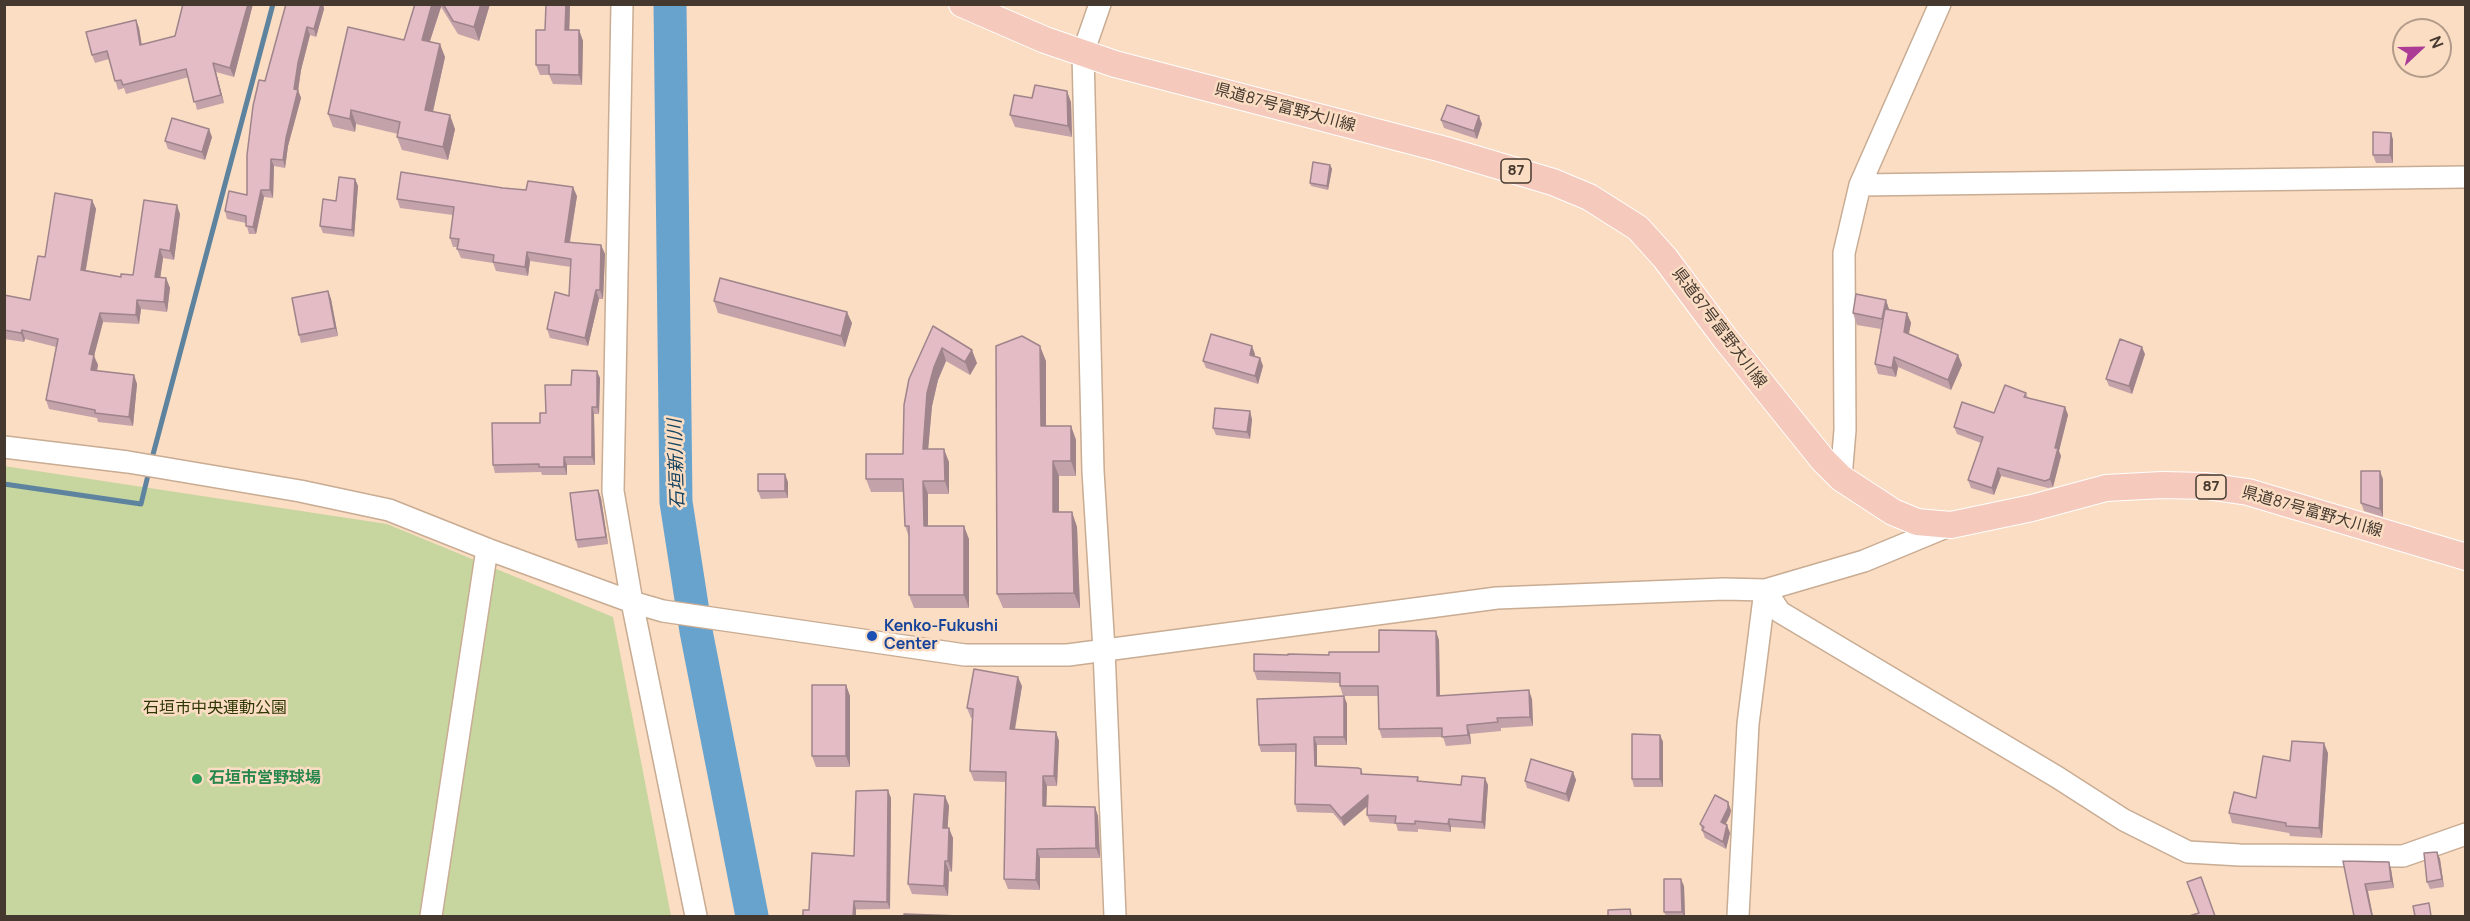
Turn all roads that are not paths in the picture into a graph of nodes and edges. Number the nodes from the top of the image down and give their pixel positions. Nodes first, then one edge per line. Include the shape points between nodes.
1 (622, 4) edge
2 (962, 4) edge
3 (1100, 4) edge
4 (1940, 4) edge
5 (1083, 53) junction
6 (2466, 177) edge
7 (1860, 185) junction
8 (4, 447) edge
9 (1841, 478) junction
10 (1951, 525) junction
11 (487, 549) junction
12 (2466, 557) edge
13 (1765, 590) junction
14 (632, 602) junction
15 (1104, 650) junction
16 (2466, 834) edge
17 (431, 916) edge
18 (696, 916) edge
19 (1115, 916) edge
20 (1738, 916) edge

1 - 14 street via 612,491
2 - 5 main road, 県道87号富野大川線 / 87
3 - 5 street
4 - 7 street
5 - 9 main road, 県道87号富野大川線 / 87 via 1553,182 1614,211 1638,228 1665,258 1793,425
5 - 15 street via 1093,471
6 - 7 street
7 - 9 street via 1844,253 1845,430
8 - 11 street via 300,490 389,510
9 - 10 main road, 県道87号富野大川線 / 87 via 1917,522
10 - 12 main road, 県道87号富野大川線 / 87 via 2106,488 2206,486 2248,492
10 - 13 street via 1864,561
11 - 14 street
11 - 17 street
13 - 15 street via 1724,588 1497,598
13 - 16 street via 1780,612 2124,820 2188,852 2403,856
13 - 20 street via 1748,724
14 - 15 street via 711,619 965,655 1068,655
14 - 18 street
15 - 19 street

